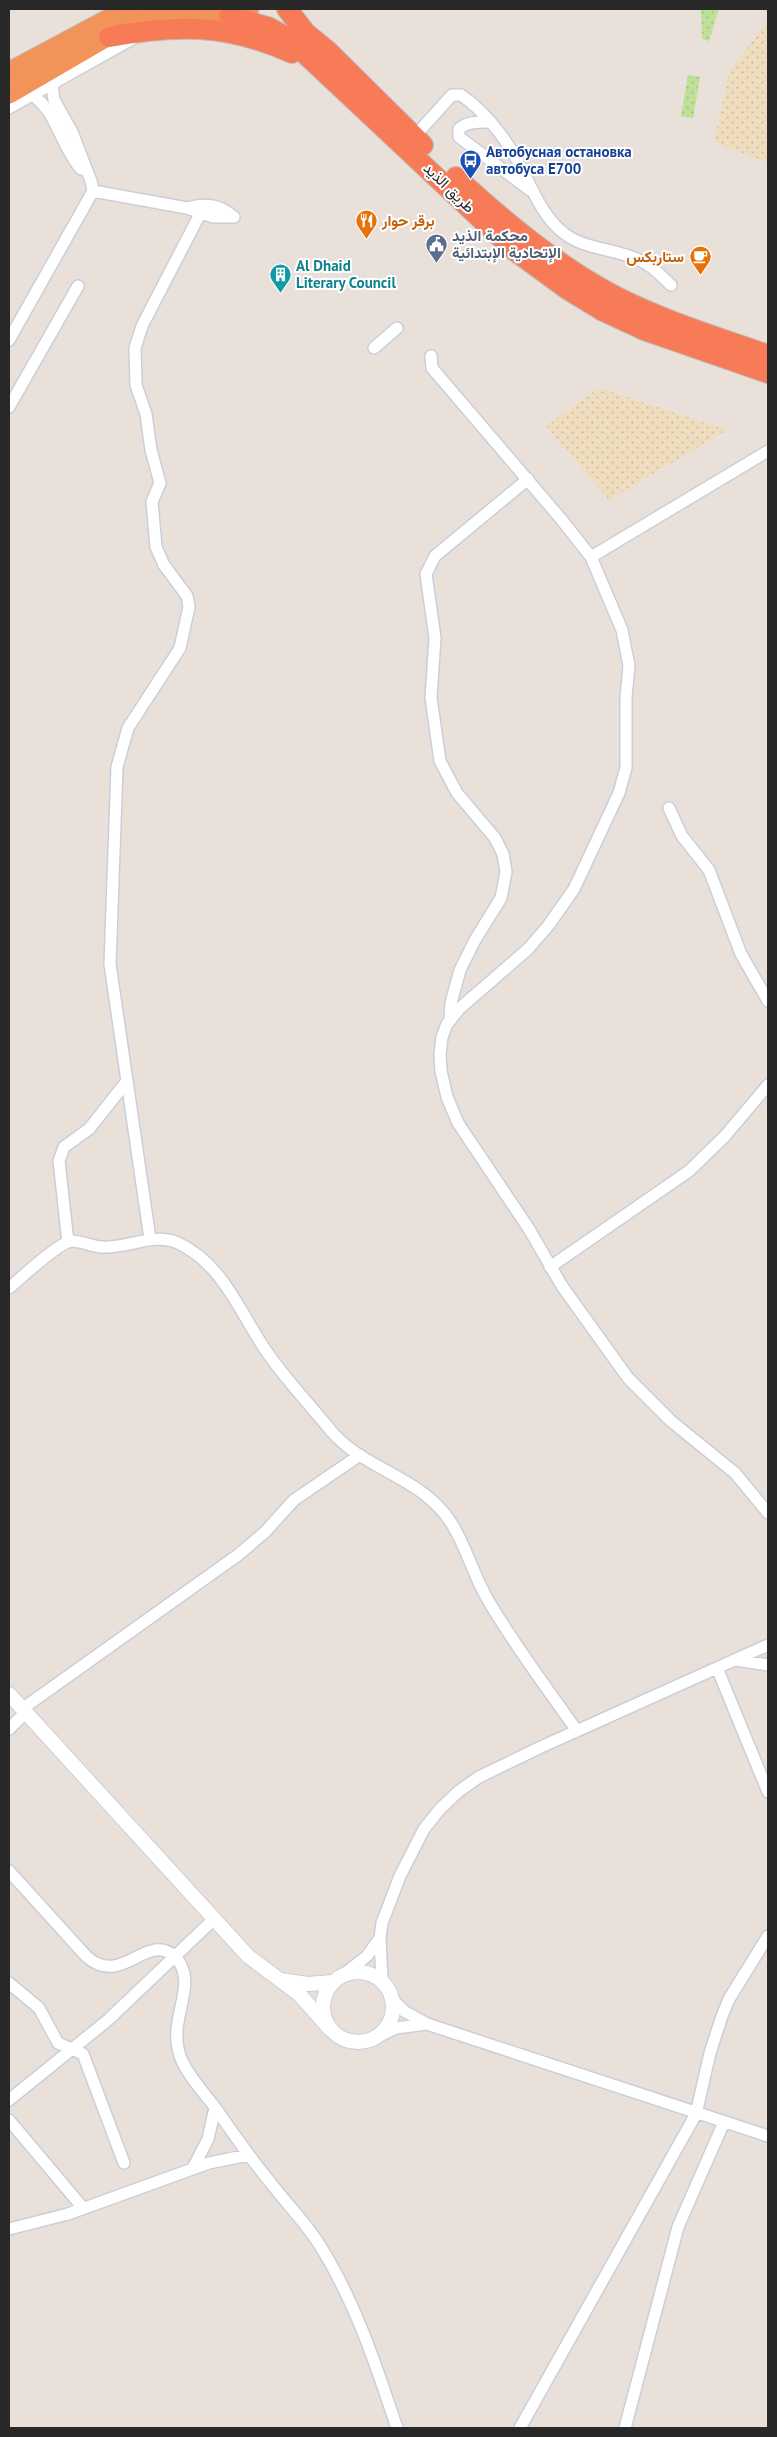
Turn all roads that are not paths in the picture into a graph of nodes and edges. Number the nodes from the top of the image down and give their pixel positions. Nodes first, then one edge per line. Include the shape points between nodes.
1 (127, 9) edge
2 (249, 9) edge
3 (287, 9) edge
4 (300, 9) edge
5 (200, 11) edge
6 (228, 16) junction
7 (110, 30) edge
8 (329, 52) junction
9 (9, 72) edge
10 (329, 76) junction
11 (52, 84) junction
12 (9, 94) edge
13 (32, 95) junction
14 (9, 108) edge
15 (53, 110) junction
16 (491, 122) junction
17 (414, 137) junction
18 (531, 190) junction
19 (93, 191) junction
20 (187, 208) junction
21 (200, 214) junction
22 (670, 285) dead end
23 (78, 286) dead end
24 (397, 328) dead end
25 (9, 340) edge
26 (374, 348) dead end
27 (768, 355) edge
28 (430, 356) dead end
29 (768, 373) edge
30 (9, 407) edge
31 (768, 451) edge
32 (528, 479) junction
33 (591, 557) junction
34 (669, 808) dead end
35 (768, 1001) edge
36 (450, 1021) junction
37 (127, 1081) junction
38 (768, 1085) edge
39 (150, 1239) junction
40 (68, 1242) junction
41 (550, 1267) junction
42 (9, 1288) edge
43 (360, 1455) junction
44 (768, 1513) edge
45 (768, 1645) edge
46 (736, 1660) junction
47 (768, 1665) edge
48 (718, 1668) junction
49 (9, 1694) edge
50 (23, 1711) junction
51 (9, 1729) edge
52 (577, 1731) junction
53 (768, 1792) edge
54 (9, 1871) edge
55 (214, 1919) junction
56 (768, 1936) edge
57 (380, 1938) junction
58 (174, 1956) junction
59 (338, 1979) junction
60 (279, 1980) junction
61 (382, 1981) junction
62 (9, 1983) edge
63 (393, 2000) junction
64 (427, 2024) junction
65 (330, 2030) junction
66 (379, 2036) junction
67 (70, 2049) junction
68 (9, 2100) edge
69 (215, 2108) junction
70 (696, 2114) junction
71 (9, 2120) edge
72 (724, 2122) junction
73 (768, 2136) edge
74 (248, 2155) junction
75 (124, 2163) dead end
76 (194, 2168) junction
77 (83, 2208) junction
78 (11, 2226) edge
79 (397, 2428) edge
80 (520, 2428) edge
81 (625, 2428) edge

1 - 7 highway
2 - 6 highway
3 - 8 highway, طريق الذيد via 306,33
4 - 8 highway via 311,30
5 - 6 highway
5 - 7 highway via 153,14
6 - 10 highway, طريق الذيد via 268,27 288,38
7 - 9 highway
7 - 10 highway via 170,28 220,30 244,35 293,54
7 - 11 street
7 - 12 highway
8 - 17 highway, طريق الذيد
10 - 29 highway, طريق الذيد via 514,251 567,288 644,330
11 - 13 street
11 - 15 street
13 - 14 street
13 - 15 street
15 - 19 street via 72,158 86,173
16 - 17 street via 465,97 456,94
16 - 18 street via 517,159
16 - 18 street via 463,125 459,129 459,137
17 - 27 highway, طريق الذيد via 472,192 577,274 656,315
18 - 22 street via 554,224 569,237 642,261
19 - 20 street
19 - 25 street
20 - 21 street
20 - 21 street via 212,205 234,217
21 - 37 street via 142,326 136,344 136,385 146,414 160,484 152,502 154,537 159,556 187,596 189,607 178,653 128,728 117,767 110,964
23 - 30 street
24 - 26 street
28 - 32 street via 432,368
31 - 33 street
32 - 33 street
32 - 36 street via 435,556 426,574 435,638 431,698 440,761 453,788 495,838 503,854 506,872 501,898 460,970
33 - 36 street via 619,622 628,653 623,784 576,884 548,926 528,949 460,1008
34 - 35 street via 682,836 709,870 741,954
36 - 41 street via 442,1037 440,1060 450,1106 529,1228
37 - 39 street
37 - 40 street via 89,1128 61,1152 59,1161
38 - 41 street via 689,1171
39 - 40 street via 112,1248
39 - 43 street via 161,1238 179,1244 208,1266 236,1300 263,1346 286,1376 338,1438
40 - 42 street
41 - 44 street via 585,1321 635,1387 736,1473
43 - 50 street via 294,1500 261,1536 238,1555
43 - 52 street via 404,1480 442,1510 458,1534 487,1600
45 - 46 street
46 - 47 street
46 - 48 street
48 - 52 street
48 - 53 street
49 - 50 street
50 - 51 street
50 - 55 street
52 - 57 street via 479,1777 440,1809 424,1829 400,1876 382,1923
54 - 58 street via 96,1965 112,1967 152,1951 168,1952
55 - 58 street
55 - 60 street via 248,1956
56 - 70 street via 722,2016
57 - 59 street via 359,1964
57 - 61 street
58 - 67 street via 108,2020
58 - 69 street via 182,1969 184,1983 177,2023 178,2049 185,2066
59 - 60 street via 308,1984
59 - 61 street via 363,1972
59 - 65 street via 325,1993 322,2005
60 - 65 street via 309,2004
61 - 63 street
62 - 67 street via 39,2008 54,2038
63 - 64 street via 404,2011
63 - 66 street via 390,2024
64 - 66 street via 396,2028
64 - 70 street
65 - 66 street via 348,2042 369,2041
67 - 68 street
67 - 75 street via 84,2056
69 - 74 street
69 - 76 street via 208,2139
70 - 72 street
70 - 80 street
71 - 77 street
72 - 73 street
72 - 81 street via 678,2227
74 - 76 street
74 - 79 street via 319,2244 371,2350
76 - 77 street
77 - 78 street

